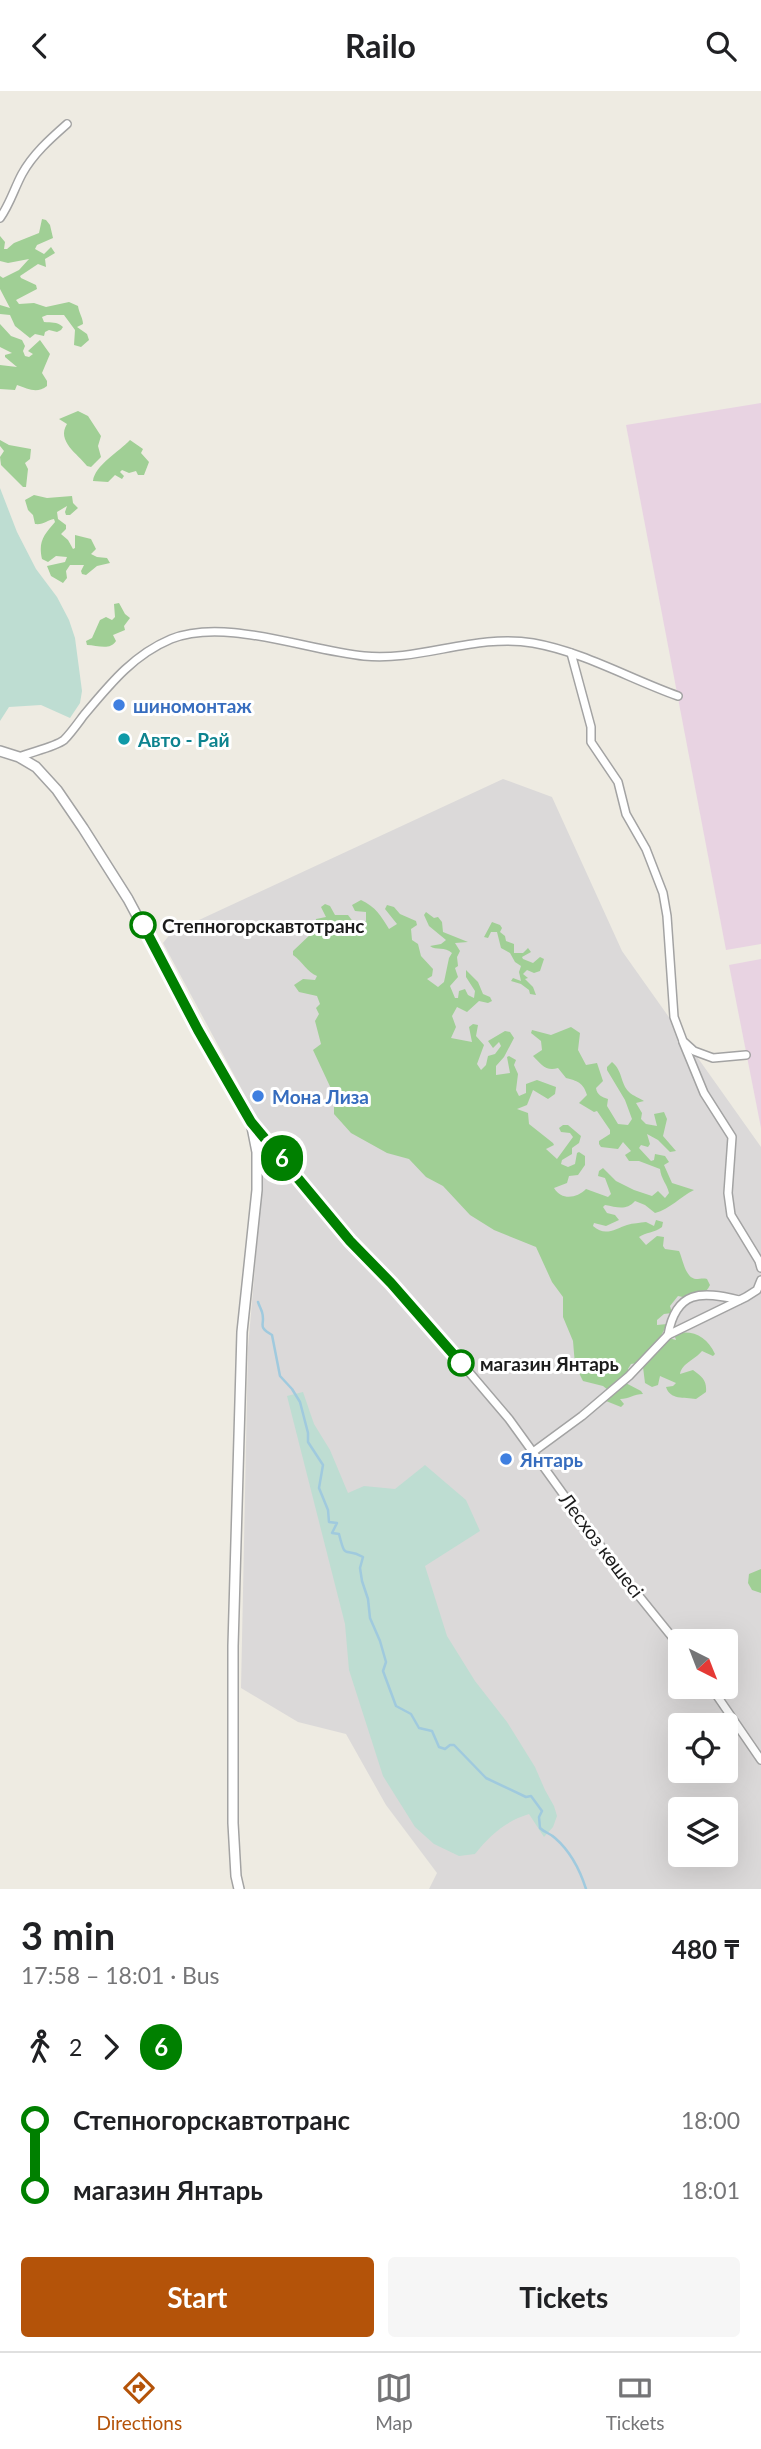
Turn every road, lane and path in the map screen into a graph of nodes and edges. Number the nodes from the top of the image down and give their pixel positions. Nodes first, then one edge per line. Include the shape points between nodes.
1 (67, 124) dead end
2 (0, 218) edge
3 (571, 653) junction
4 (678, 696) dead end
5 (0, 751) edge
6 (19, 757) junction
7 (683, 1041) junction
8 (746, 1055) dead end
9 (251, 1122) junction
10 (761, 1268) edge
11 (761, 1280) edge
12 (759, 1291) edge
13 (740, 1301) junction
14 (668, 1335) junction
15 (533, 1452) junction
16 (668, 1632) edge
17 (719, 1699) edge
18 (761, 1760) edge
19 (239, 1889) edge

1 - 2 street via 43,144
3 - 4 street
3 - 6 street via 532,643 501,642 365,656 288,641 191,633 132,662 62,741
3 - 7 street via 592,742 618,782 626,814 663,893 674,1017
5 - 6 street
6 - 9 street via 51,783 107,864
7 - 8 street via 713,1058
7 - 10 street via 704,1093 732,1137 730,1215
9 - 15 street, Лесхоз көшесі
9 - 19 street via 257,1190 242,1332 233,1646 233,1823
11 - 12 street
12 - 13 street
13 - 14 street
13 - 14 street via 695,1295 671,1317
14 - 15 street via 629,1376
15 - 16 street, Лесхоз көшесі
17 - 18 street

